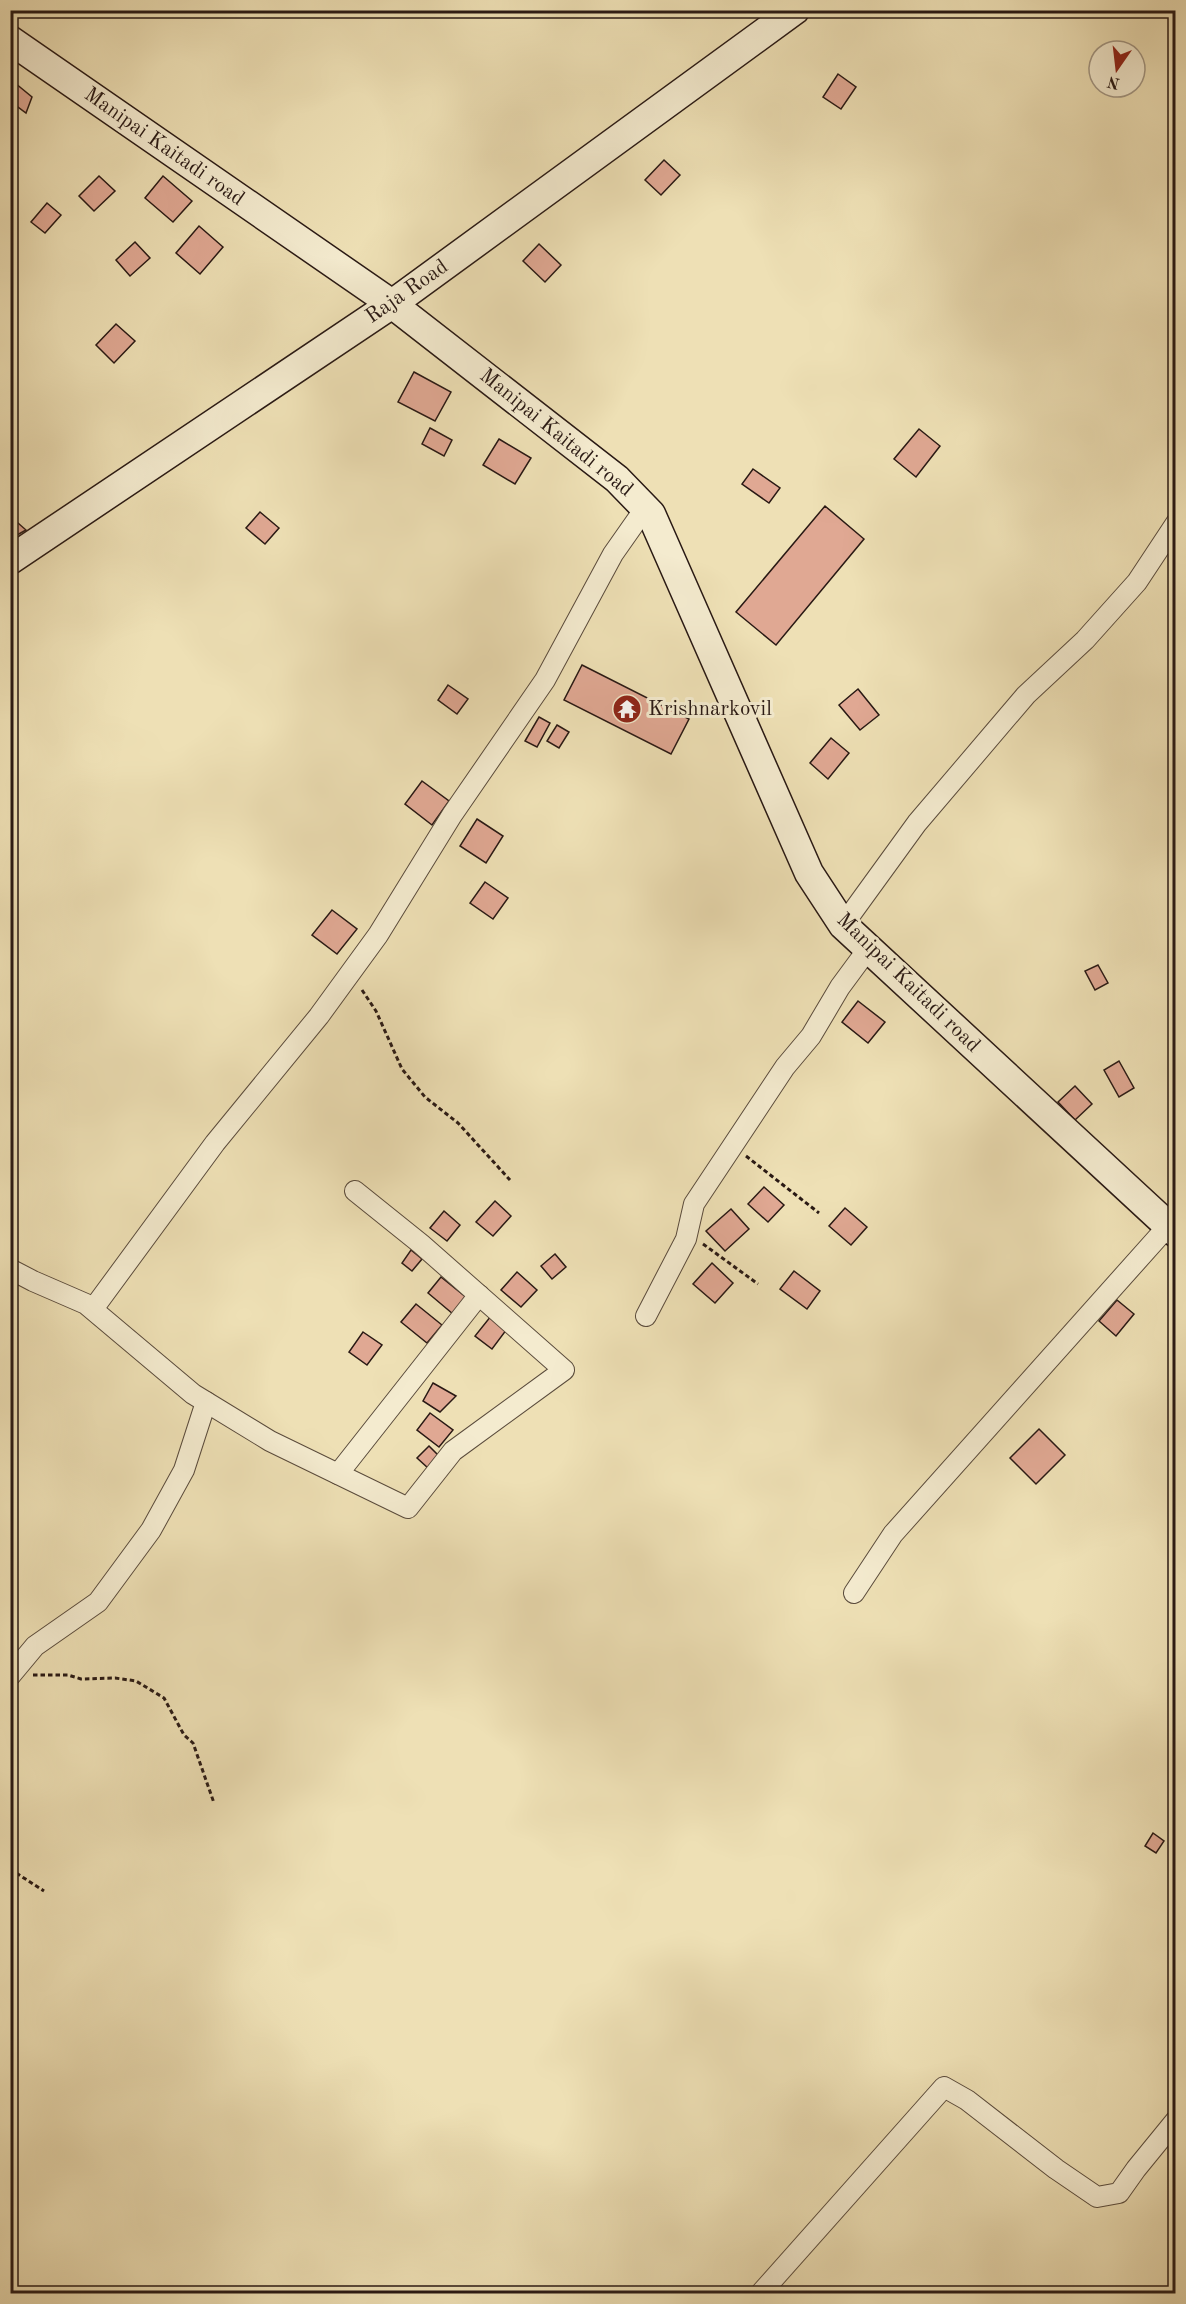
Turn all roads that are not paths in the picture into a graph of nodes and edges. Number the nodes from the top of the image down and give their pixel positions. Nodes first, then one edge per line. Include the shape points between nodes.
1 (795, 10) edge
2 (10, 40) edge
3 (392, 304) junction
4 (646, 507) junction
5 (1176, 523) edge
6 (10, 560) edge
7 (843, 925) junction
8 (868, 949) junction
9 (356, 1191) dead end
10 (1172, 1230) edge
11 (10, 1269) edge
12 (479, 1295) junction
13 (93, 1309) junction
14 (646, 1316) dead end
15 (207, 1402) junction
16 (338, 1474) junction
17 (854, 1593) dead end
18 (12, 1674) edge
19 (1176, 2120) edge
20 (760, 2294) edge

1 - 3 main road, Raja Road
2 - 3 main road, Manipai Kaitadi road
3 - 4 main road, Manipai Kaitadi road via 617,479
3 - 6 main road, Raja Road
4 - 7 main road, Manipai Kaitadi road via 808,873
4 - 13 street via 613,554 545,681 452,815 378,935 319,1016 215,1143
5 - 7 street via 1137,582 1085,640 1026,695 917,823
7 - 8 main road, Manipai Kaitadi road
8 - 10 main road, Manipai Kaitadi road
8 - 14 street via 694,1204 686,1239
9 - 12 street
10 - 17 street via 893,1534
11 - 13 street
12 - 16 street
12 - 16 street via 564,1370 453,1451 408,1508
13 - 15 street
15 - 16 street via 270,1441
15 - 18 street via 184,1470 151,1530 98,1602 35,1646
19 - 20 street via 1119,2193 1097,2197 944,2087

